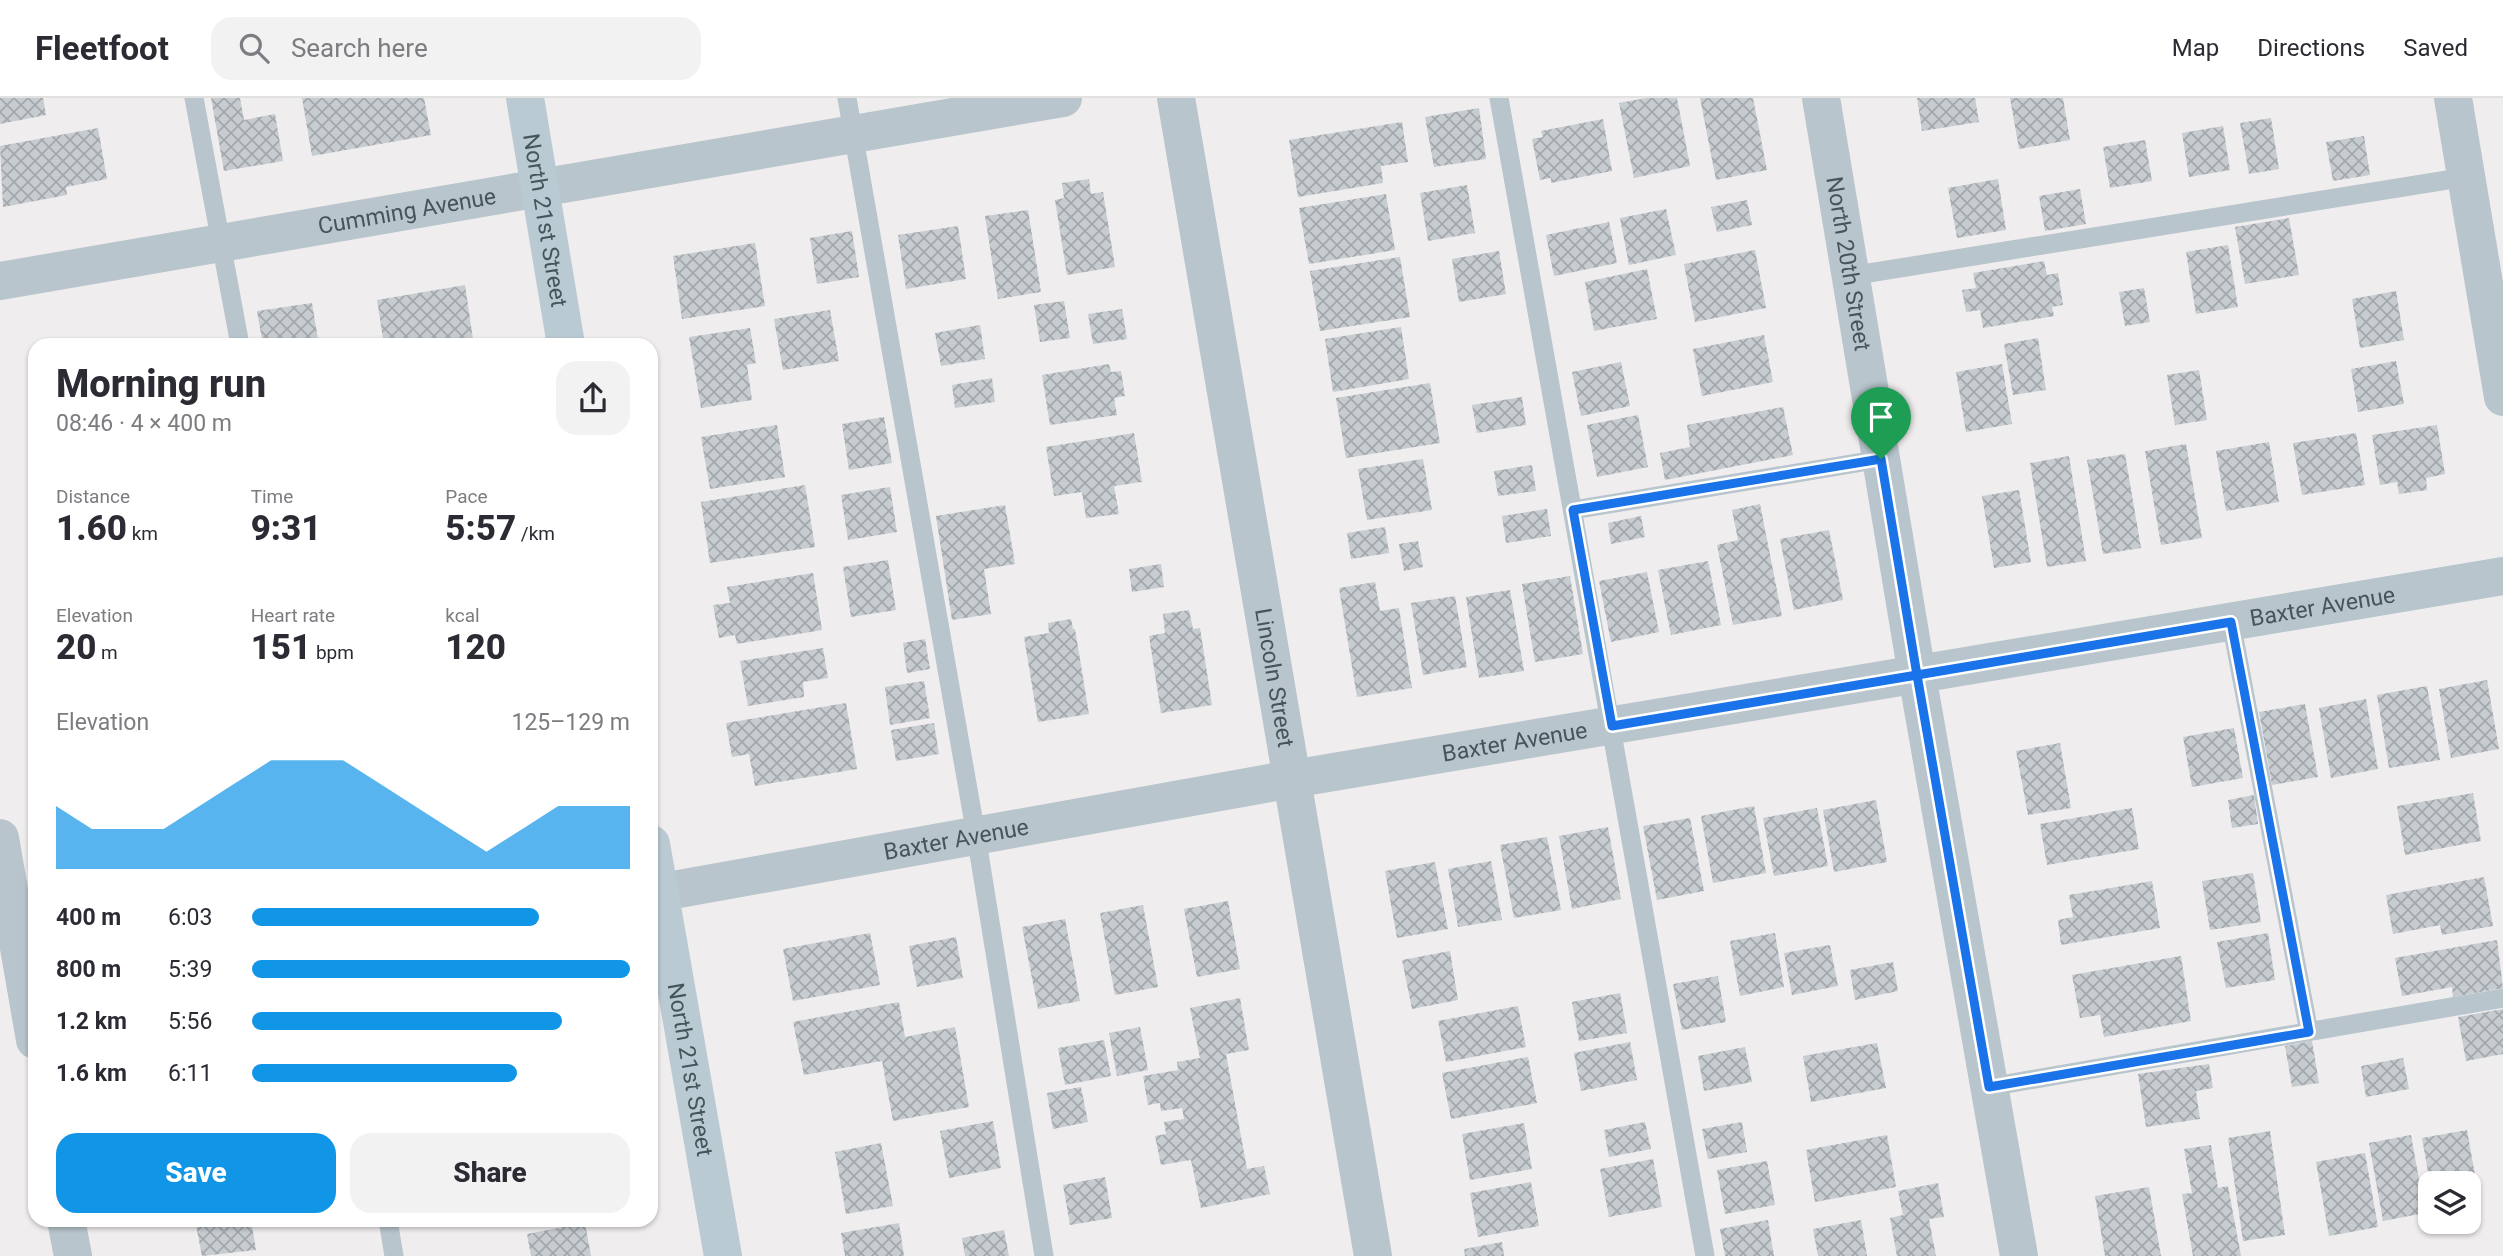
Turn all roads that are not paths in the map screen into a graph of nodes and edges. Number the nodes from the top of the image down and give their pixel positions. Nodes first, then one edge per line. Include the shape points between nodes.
1 (194, 98) edge
2 (525, 98) edge
3 (1063, 98) edge
4 (1176, 98) edge
5 (1499, 98) edge
6 (1821, 98) edge
7 (2453, 98) edge
8 (850, 116) edge
9 (2466, 177) junction
10 (540, 189) junction
11 (222, 243) junction
12 (1850, 276) junction
13 (0, 281) edge
14 (239, 338) edge
15 (565, 338) edge
16 (2503, 397) edge
17 (1881, 459) junction
18 (1573, 510) junction
19 (2503, 576) edge
20 (2231, 622) junction
21 (1917, 675) junction
22 (1612, 726) junction
23 (1292, 779) junction
24 (976, 835) junction
25 (0, 838) edge
26 (658, 892) edge
27 (658, 909) edge
28 (2503, 998) edge
29 (21, 1002) edge
30 (28, 1021) edge
31 (2309, 1032) junction
32 (1989, 1087) junction
33 (67, 1227) edge
34 (389, 1227) edge
35 (72, 1256) edge
36 (394, 1256) edge
37 (723, 1256) edge
38 (1044, 1256) edge
39 (1373, 1256) edge
40 (1705, 1256) edge
41 (2019, 1256) edge

1 - 11 lane
2 - 10 street, North 21st Street
3 - 8 street, Cumming Avenue
4 - 23 street, Lincoln Street
5 - 18 lane
6 - 12 street, North 20th Street
7 - 9 street
8 - 10 street, Cumming Avenue
8 - 24 lane
9 - 12 lane
9 - 16 street
10 - 11 street, Cumming Avenue
10 - 15 street, North 21st Street
11 - 13 street, Cumming Avenue
11 - 14 lane
12 - 17 street, North 20th Street
17 - 18 lane
17 - 21 street, North 20th Street
18 - 22 lane
19 - 20 street, Baxter Avenue
20 - 21 street, Baxter Avenue
20 - 31 lane
21 - 22 street, Baxter Avenue
21 - 32 street, North 20th Street
22 - 23 street, Baxter Avenue
22 - 40 lane
23 - 24 street, Baxter Avenue
23 - 39 street, Lincoln Street
24 - 26 street, Baxter Avenue
24 - 38 lane
25 - 29 street
27 - 37 street, North 21st Street
28 - 31 lane
29 - 30 street
31 - 32 lane
32 - 41 street, North 20th Street
33 - 35 street
34 - 36 lane

